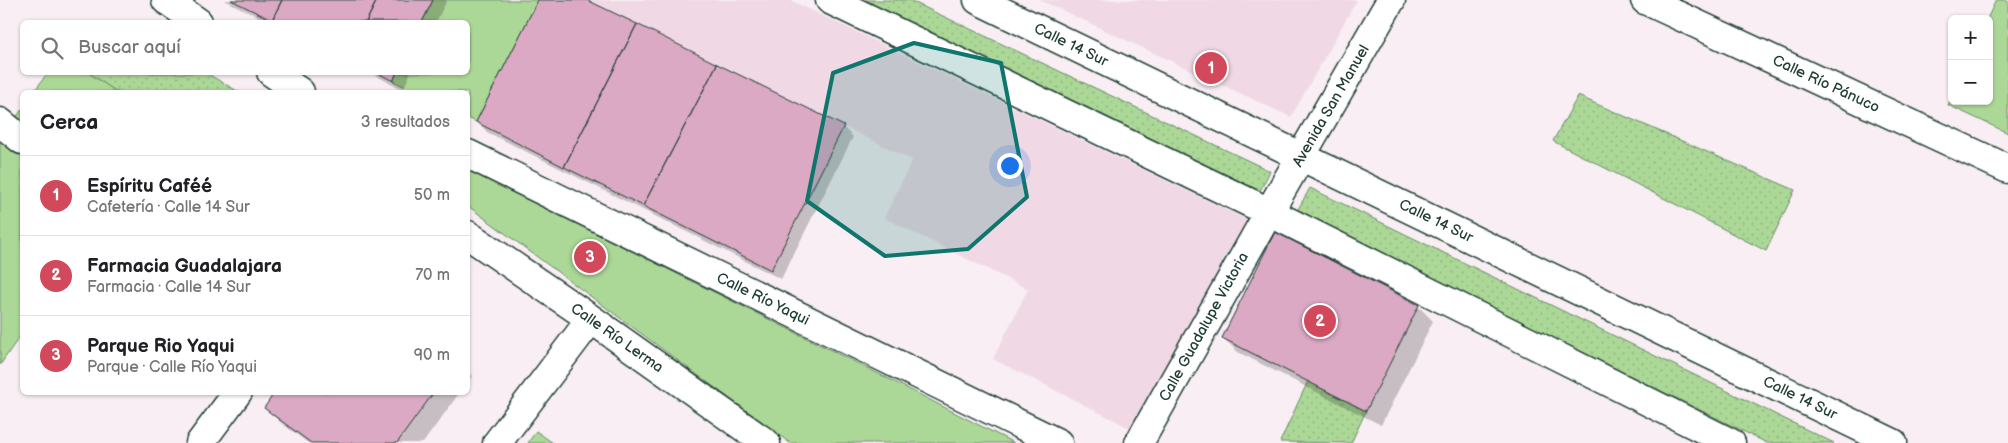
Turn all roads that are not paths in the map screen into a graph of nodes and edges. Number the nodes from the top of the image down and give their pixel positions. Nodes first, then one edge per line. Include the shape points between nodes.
1 (166, 0) edge
2 (830, 0) edge
3 (978, 0) edge
4 (1392, 0) edge
5 (1644, 0) edge
6 (195, 20) edge
7 (275, 75) edge
8 (297, 90) edge
9 (0, 122) edge
10 (20, 138) edge
11 (470, 155) edge
12 (1302, 157) junction
13 (2008, 168) edge
14 (1269, 212) junction
15 (470, 236) edge
16 (592, 319) junction
17 (236, 395) edge
18 (200, 443) edge
19 (497, 443) edge
20 (766, 443) edge
21 (1058, 443) edge
22 (1139, 443) edge
23 (1731, 443) edge
24 (1893, 443) edge

1 - 6 street
2 - 14 street
3 - 12 street, Calle 14 Sur
4 - 12 street, Avenida San Manuel
5 - 13 street, Calle Río Pánuco
7 - 8 street
9 - 10 street
11 - 21 street, Calle Río Yaqui
12 - 14 street, Avenida San Manuel
12 - 24 street, Calle 14 Sur
14 - 22 street, Calle Guadalupe Victoria
14 - 23 street
15 - 16 street, Calle Río Lerma
16 - 19 street
16 - 20 street, Calle Río Lerma
17 - 18 street

